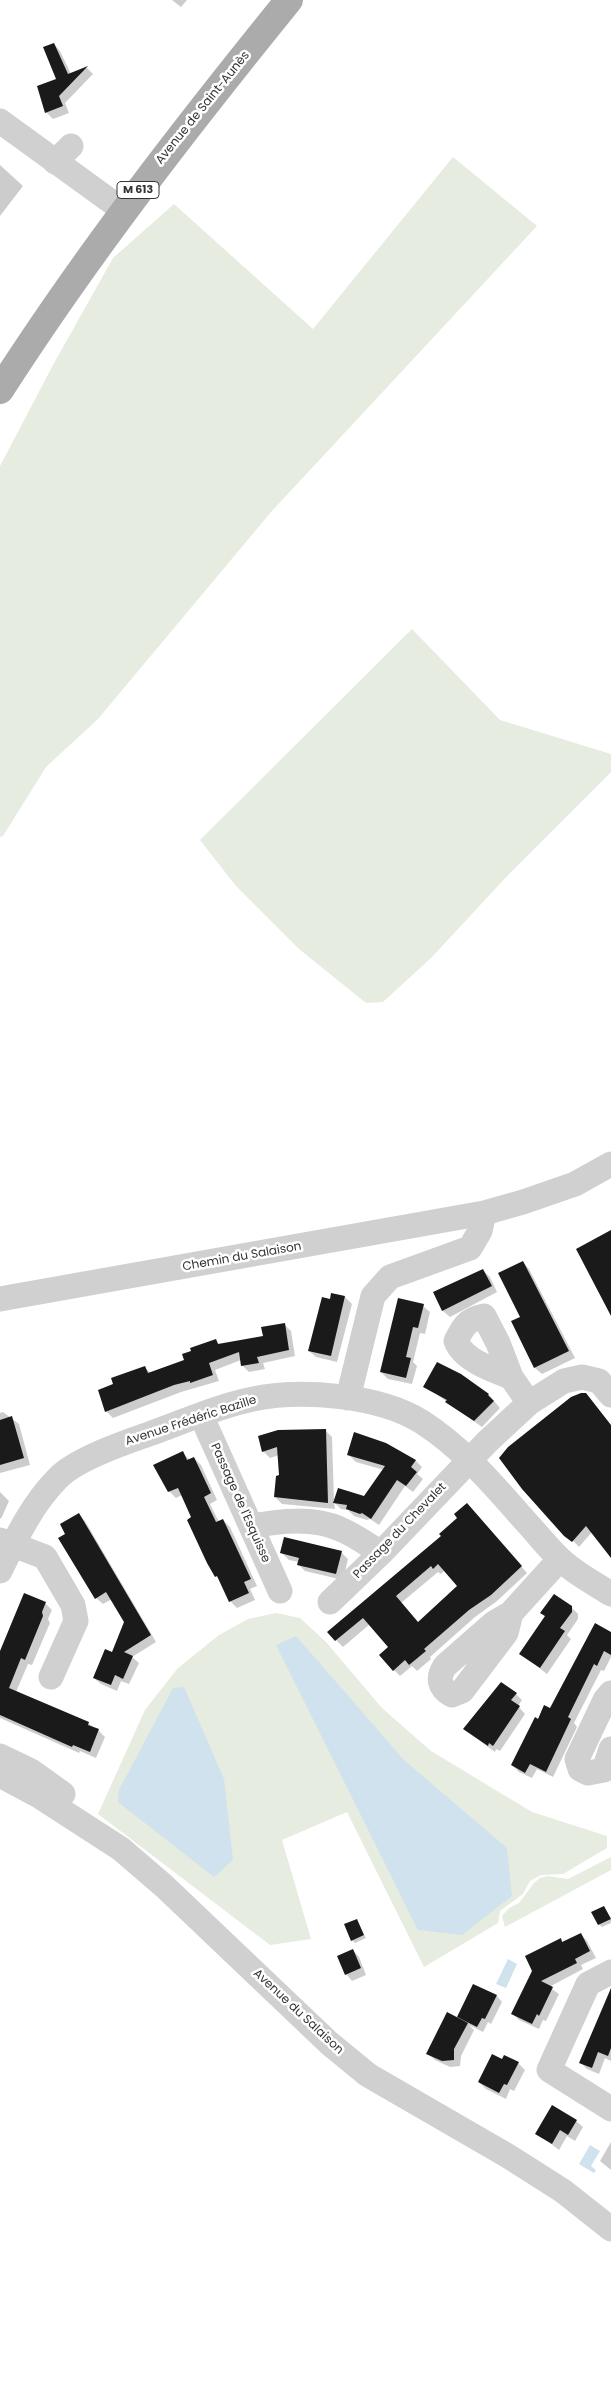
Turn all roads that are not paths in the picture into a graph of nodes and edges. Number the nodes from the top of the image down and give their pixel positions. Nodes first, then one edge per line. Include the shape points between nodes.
1 (289, 0) edge
2 (0, 121) edge
3 (124, 211) junction
4 (0, 390) edge
5 (611, 1164) edge
6 (484, 1213) junction
7 (0, 1299) edge
8 (510, 1377) dead end
9 (611, 1395) edge
10 (348, 1398) junction
11 (529, 1402) junction
12 (201, 1415) junction
13 (470, 1459) junction
14 (251, 1526) junction
15 (6, 1543) edge
16 (381, 1553) junction
17 (560, 1559) junction
18 (0, 1571) edge
19 (280, 1591) dead end
20 (611, 1594) edge
21 (330, 1602) dead end
22 (511, 1613) dead end
23 (51, 1677) dead end
24 (611, 1693) edge
25 (611, 1748) edge
26 (0, 1756) edge
27 (0, 1775) edge
28 (104, 1836) junction
29 (611, 1972) edge
30 (611, 2109) edge
31 (611, 2229) edge

1 - 3 main road, Avenue de Saint-Aunès / M 613
2 - 3 street via 63,154
3 - 4 main road, Avenue de Saint-Aunès / M 613 via 52,309
5 - 6 street, Chemin du Salaison via 575,1184
6 - 7 street, Chemin du Salaison
6 - 10 street via 480,1231 470,1248 390,1277 373,1296
8 - 11 street
9 - 11 street, Passage du Chevalet via 599,1381 582,1376 564,1381
10 - 12 street, Avenue Frédéric Bazille via 298,1395 253,1399
10 - 13 street, Avenue Frédéric Bazille via 398,1410 420,1421
11 - 13 street, Passage du Chevalet
12 - 14 street, Passage de l'Esquisse
12 - 15 street, Avenue Frédéric Bazille via 124,1442 76,1465 58,1477
13 - 16 street, Passage du Chevalet
13 - 17 street, Avenue Frédéric Bazille
14 - 16 street via 312,1522 340,1529
14 - 19 street, Passage de l'Esquisse
15 - 18 street, Avenue Frédéric Bazille
15 - 23 street via 45,1557 73,1604 76,1621
16 - 21 street, Passage du Chevalet
17 - 20 street, Avenue Frédéric Bazille
17 - 22 street
24 - 25 street via 577,1759 580,1769 588,1773 604,1770
26 - 28 street, Avenue du Salaison via 50,1784 71,1800
27 - 28 street, Avenue du Salaison
28 - 31 street, Avenue du Salaison via 164,1886 329,2044 368,2075 508,2156 563,2191
29 - 30 street via 588,1984 550,2070

